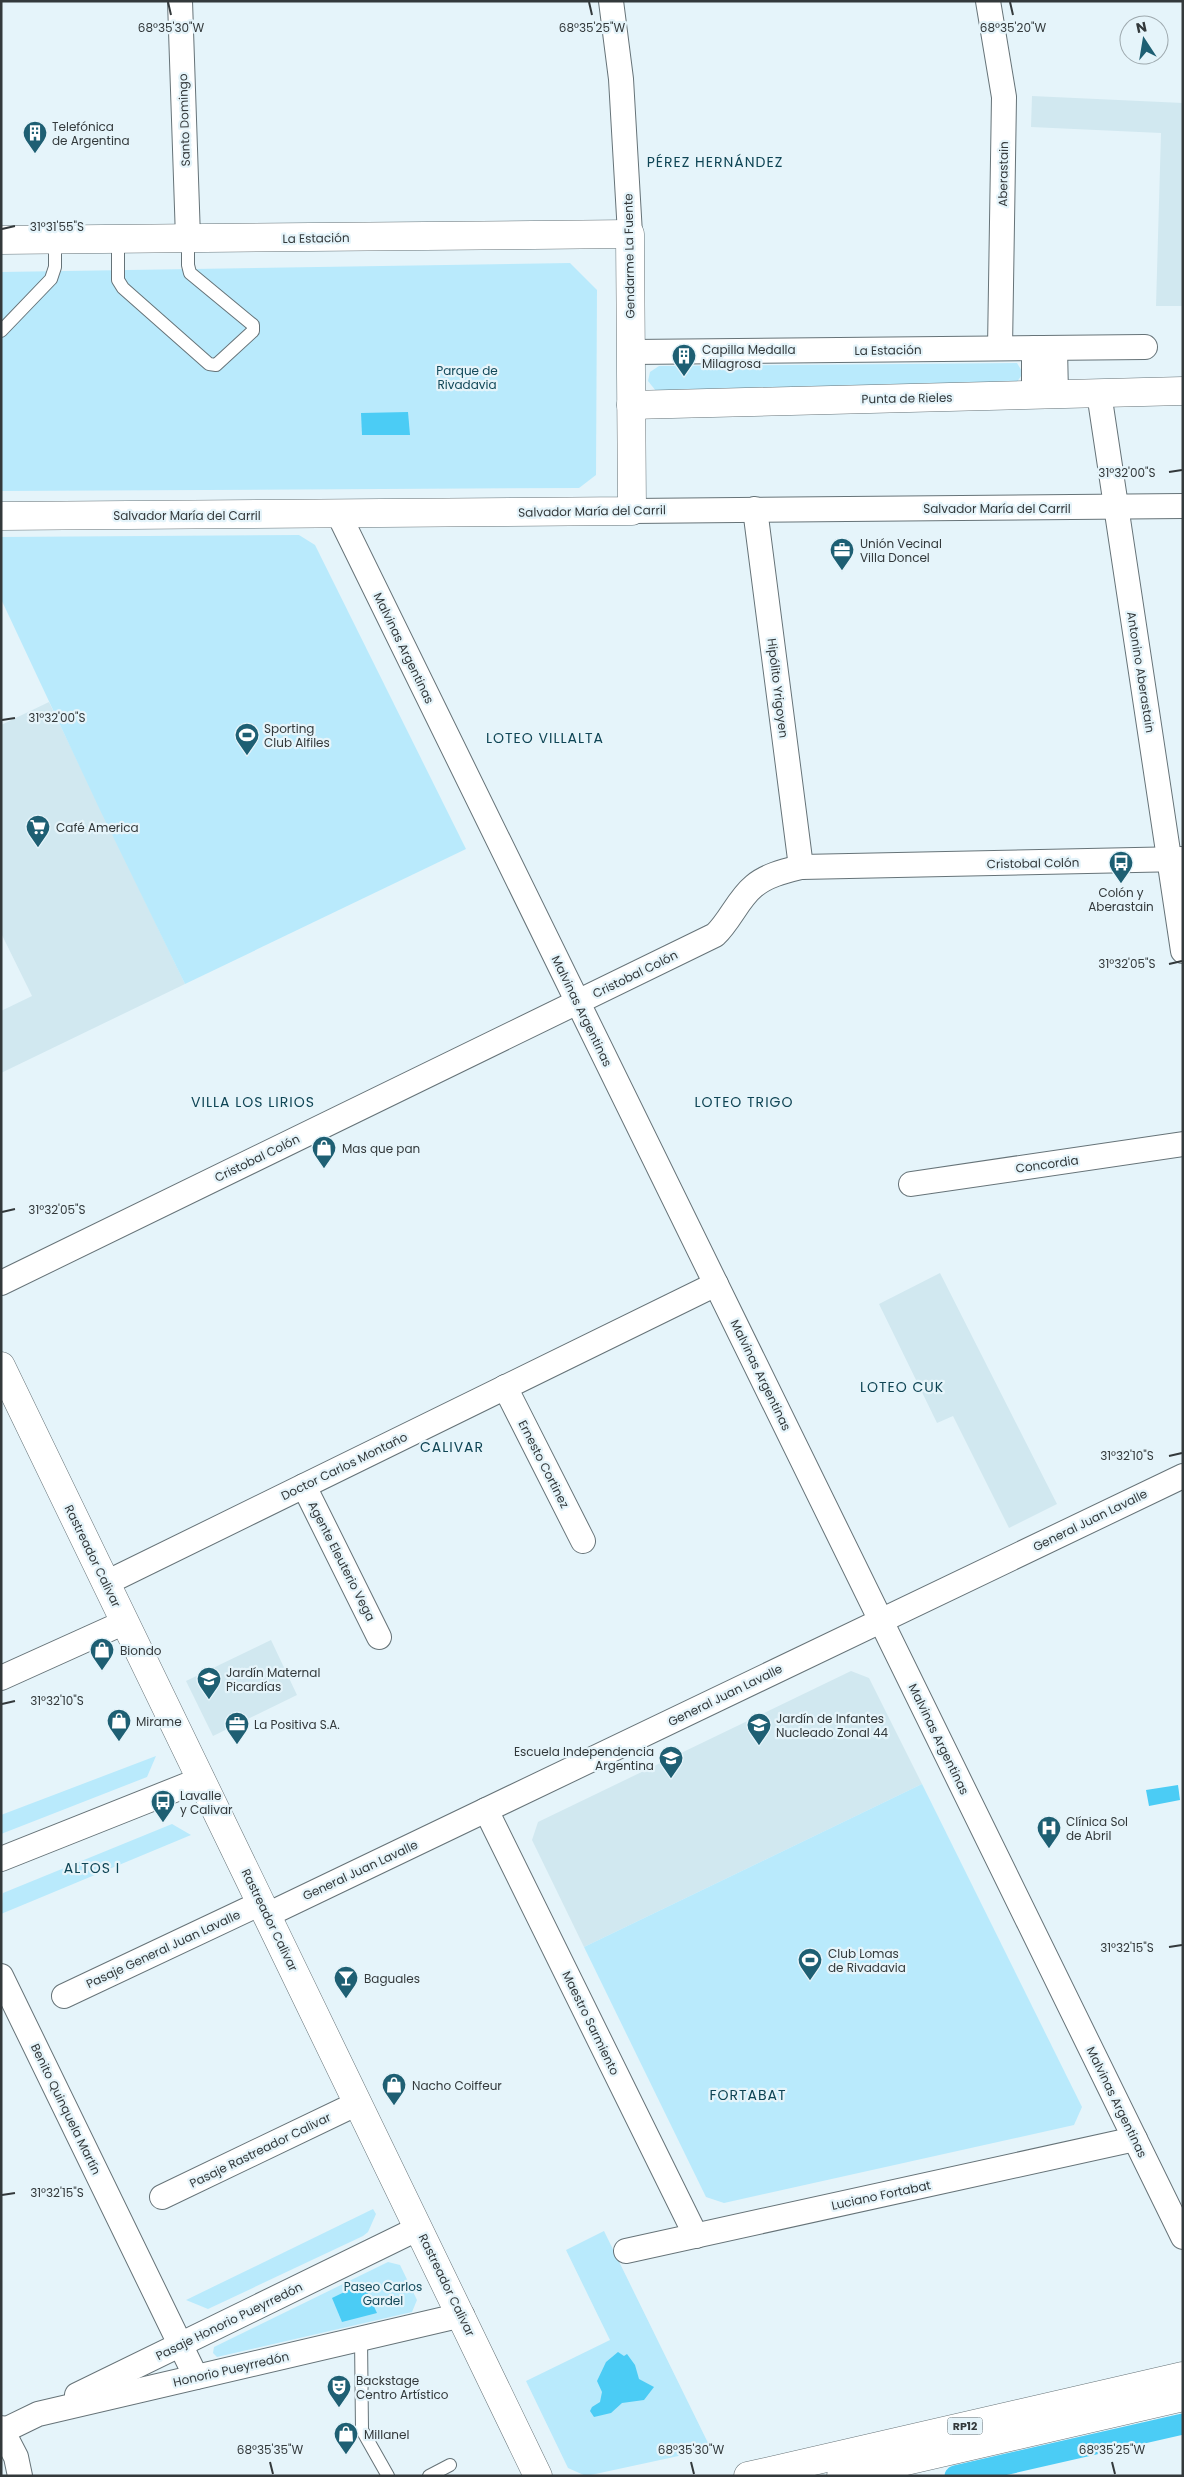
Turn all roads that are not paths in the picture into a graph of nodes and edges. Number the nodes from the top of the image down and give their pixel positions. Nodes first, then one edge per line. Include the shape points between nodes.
1 (180, 1) edge
2 (611, 1) edge
3 (988, 1) edge
4 (630, 234) junction
5 (188, 238) junction
6 (118, 239) junction
7 (1, 240) edge
8 (55, 240) junction
9 (1, 331) edge
10 (1145, 347) dead end
11 (1000, 348) junction
12 (1044, 348) junction
13 (631, 352) junction
14 (1183, 391) edge
15 (1098, 393) junction
16 (1045, 394) junction
17 (631, 405) junction
18 (1183, 506) edge
19 (1116, 507) junction
20 (755, 509) junction
21 (632, 511) junction
22 (338, 513) junction
23 (1, 516) edge
24 (1176, 860) edge
25 (801, 867) junction
26 (1183, 951) edge
27 (578, 1002) junction
28 (1183, 1144) edge
29 (911, 1184) dead end
30 (1, 1283) edge
31 (716, 1284) junction
32 (4, 1377) edge
33 (505, 1387) junction
34 (1183, 1476) edge
35 (304, 1486) junction
36 (583, 1541) dead end
37 (106, 1583) junction
38 (881, 1621) junction
39 (125, 1622) junction
40 (380, 1637) dead end
41 (1, 1678) edge
42 (202, 1779) junction
43 (486, 1810) junction
44 (1, 1859) edge
45 (264, 1909) junction
46 (1, 1976) edge
47 (64, 1996) dead end
48 (358, 2103) junction
49 (1135, 2139) junction
50 (162, 2197) dead end
51 (419, 2228) junction
52 (696, 2236) junction
53 (1183, 2236) edge
54 (626, 2251) dead end
55 (462, 2315) junction
56 (361, 2338) junction
57 (180, 2344) junction
58 (1183, 2376) edge
59 (196, 2377) junction
60 (1183, 2397) edge
61 (38, 2414) junction
62 (2, 2430) edge
63 (450, 2466) dead end
64 (20, 2476) edge
65 (388, 2476) edge
66 (428, 2476) edge
67 (538, 2476) edge
68 (748, 2476) edge
69 (840, 2476) edge

1 - 5 street, Santo Domingo
2 - 4 street, Gendarme La Fuente via 622,80
3 - 11 street, Aberastain via 1004,97
4 - 5 street, La Estación
4 - 13 street, Gendarme La Fuente
5 - 6 street, La Estación
5 - 6 lane via 190,273 252,325 253,331 216,364 209,364 124,288 118,280
6 - 8 street, La Estación
7 - 8 street, La Estación
8 - 9 lane via 55,267 51,278
10 - 12 street, La Estación
11 - 12 street, La Estación
11 - 13 street, La Estación
12 - 16 street
13 - 17 street, Gendarme La Fuente
14 - 15 street, Punta de Rieles
15 - 16 street, Punta de Rieles
15 - 19 street, Antonino Aberastain
16 - 17 street, Punta de Rieles
17 - 21 street, Gendarme La Fuente
18 - 19 street, Salvador María del Carril
19 - 20 street, Salvador María del Carril
19 - 24 street, Antonino Aberastain
20 - 21 street, Salvador María del Carril
20 - 25 street, Hipólito Yrigoyen
21 - 22 street, Salvador María del Carril
22 - 23 street, Salvador María del Carril
22 - 27 street, Malvinas Argentinas
24 - 25 street, Cristobal Colón
24 - 26 street, Antonino Aberastain
25 - 27 street, Cristobal Colón via 771,876 754,886 727,924 715,935
27 - 30 street, Cristobal Colón
27 - 31 street, Malvinas Argentinas
28 - 29 street, Concordia
31 - 33 street, Doctor Carlos Montaño
31 - 38 street, Malvinas Argentinas
32 - 37 street, Rastreador Calivar
33 - 35 street, Doctor Carlos Montaño
33 - 36 street, Ernesto Cortinez
34 - 38 street, General Juan Lavalle
35 - 37 street, Doctor Carlos Montaño
35 - 40 street, Agente Eleuterio Vega
37 - 39 street, Rastreador Calivar
38 - 43 street, General Juan Lavalle
38 - 49 street, Malvinas Argentinas
39 - 41 street
39 - 42 street, Rastreador Calivar
42 - 44 street
42 - 45 street, Rastreador Calivar
43 - 45 street, General Juan Lavalle
43 - 52 street, Maestro Sarmiento
45 - 47 street, Pasaje General Juan Lavalle
45 - 48 street, Rastreador Calivar
46 - 57 street, Benito Quinquela Martín
48 - 50 street, Pasaje Rastreador Calivar
48 - 51 street, Rastreador Calivar
49 - 52 street, Luciano Fortabat
49 - 53 street, Malvinas Argentinas
51 - 55 street, Rastreador Calivar
51 - 57 street, Pasaje Honorio Pueyrredón
52 - 54 street, Luciano Fortabat
55 - 56 street, Honorio Pueyrredón
55 - 67 street, Rastreador Calivar
56 - 59 street, Honorio Pueyrredón
56 - 65 lane via 362,2430
57 - 59 street, Benito Quinquela Martín
57 - 61 street, Pasaje Honorio Pueyrredón
58 - 68 street, RP12
59 - 61 street, Honorio Pueyrredón
60 - 69 street, RP12
61 - 62 street, Honorio Pueyrredón
62 - 64 street via 16,2457
63 - 66 lane

